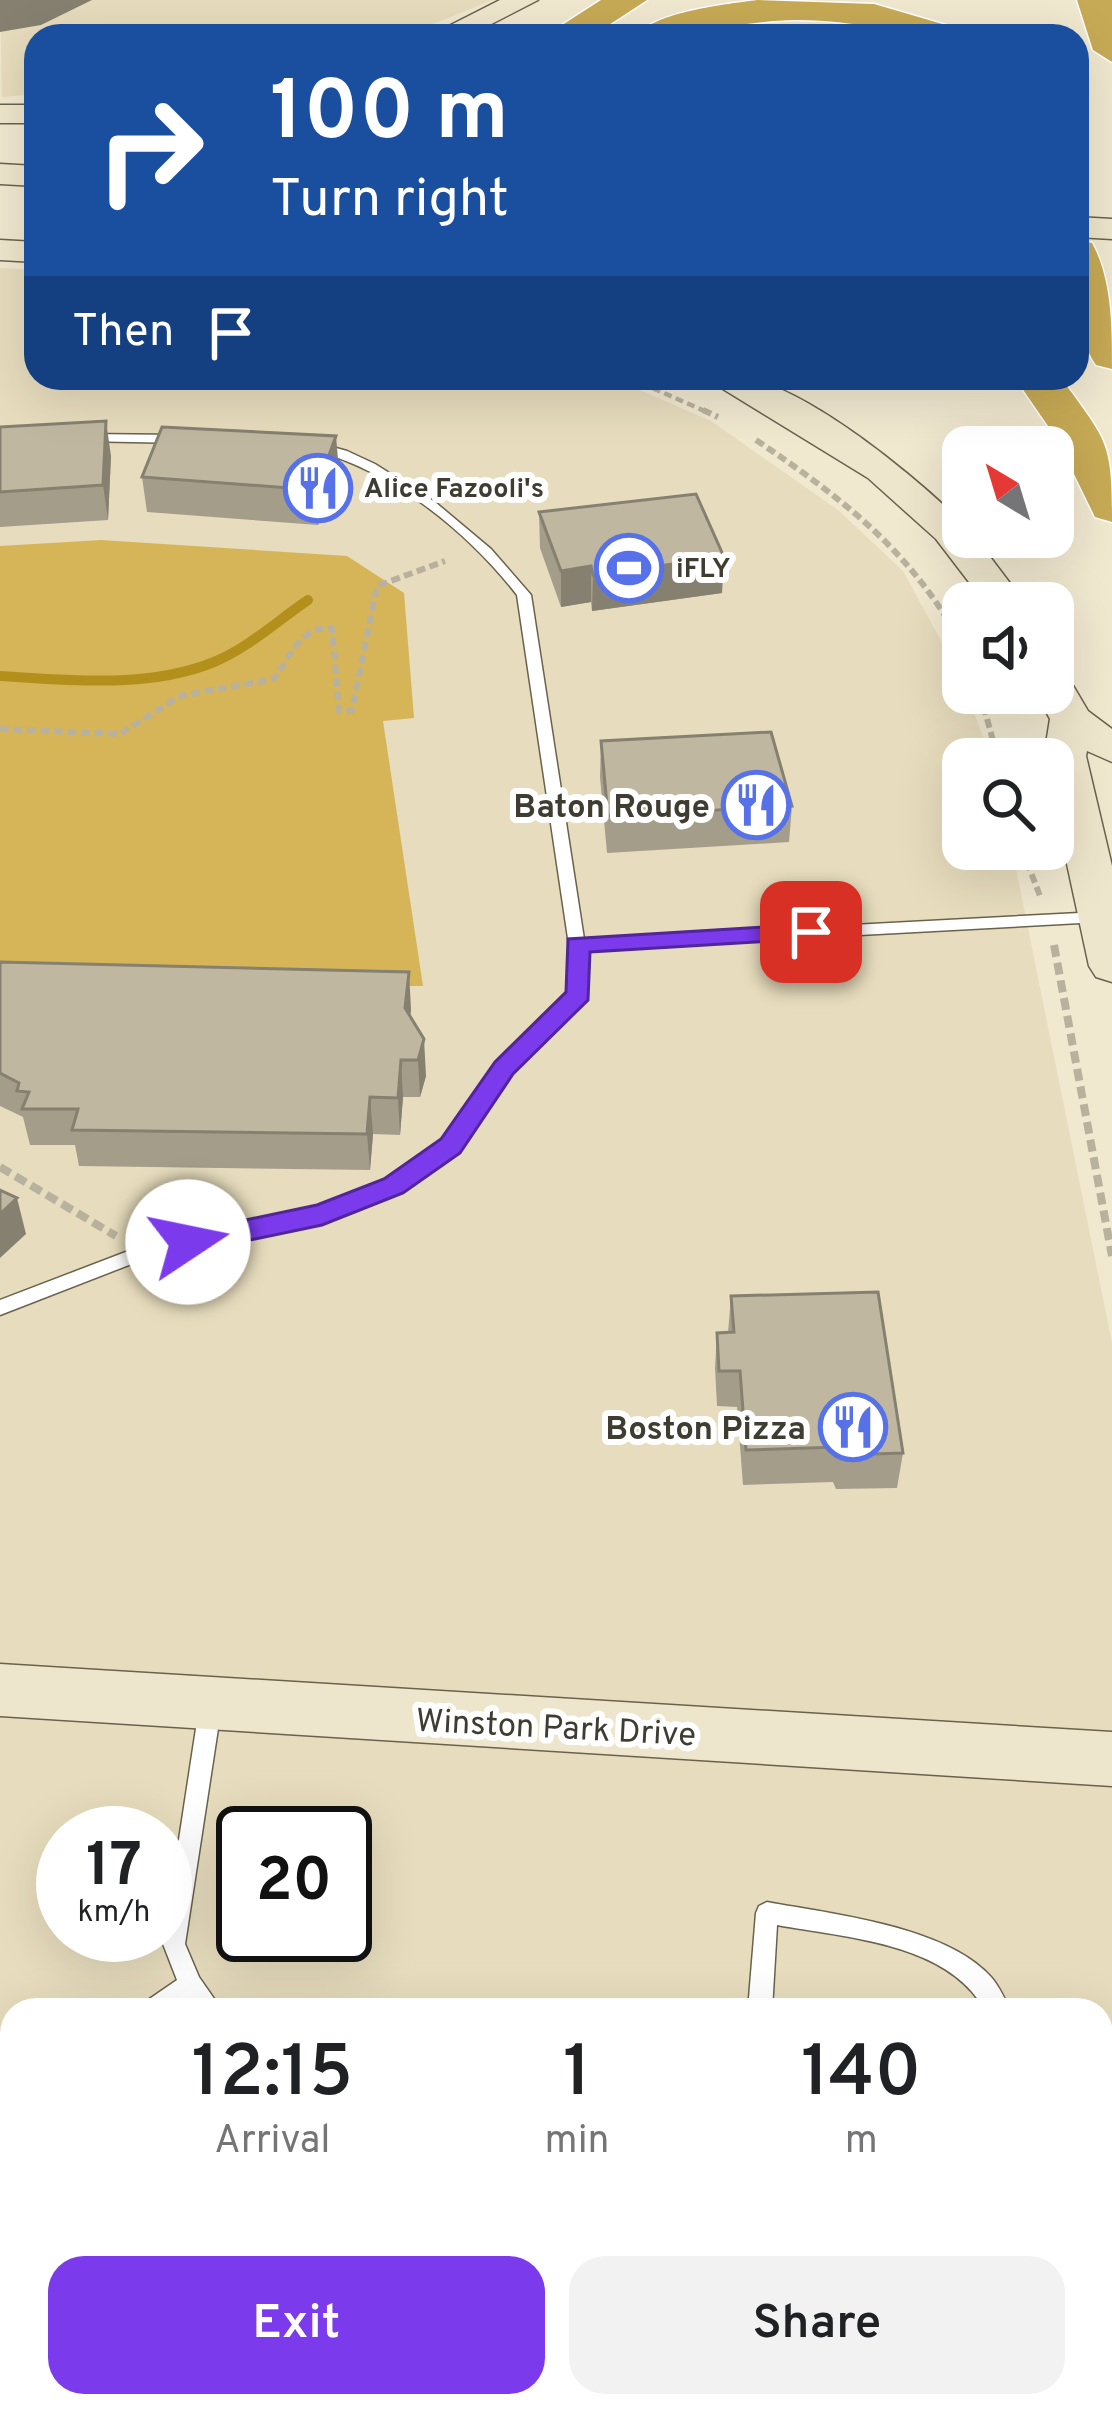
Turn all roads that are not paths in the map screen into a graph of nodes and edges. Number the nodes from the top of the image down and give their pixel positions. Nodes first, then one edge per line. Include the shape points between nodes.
1 (524, 0) edge
2 (628, 0) edge
3 (1096, 0) edge
4 (471, 24) edge
5 (585, 24) edge
6 (690, 24) edge
7 (906, 24) edge
8 (1112, 50) edge
9 (1089, 287) edge
10 (1112, 355) edge
11 (744, 390) edge
12 (1046, 390) edge
13 (62, 439) edge
14 (196, 440) edge
15 (291, 446) edge
16 (1112, 507) edge
17 (993, 582) edge
18 (1074, 713) edge
19 (1063, 714) edge
20 (1112, 749) edge
21 (1102, 917) junction
22 (577, 945) junction
23 (1112, 966) edge
24 (0, 1308) edge
25 (0, 1690) edge
26 (211, 1705) junction
27 (1112, 1760) edge
28 (190, 1984) junction
29 (170, 1998) edge
30 (201, 1998) edge
31 (761, 1998) edge
32 (994, 1998) edge

1 - 4 street
2 - 5 highway
3 - 8 highway
6 - 7 highway via 799,7
9 - 10 highway
11 - 17 street via 927,505
12 - 16 highway via 1081,439
13 - 14 lane
15 - 22 lane via 362,458 490,552 524,596
18 - 20 street
19 - 21 street
21 - 22 lane
21 - 23 street
22 - 24 lane via 579,994 504,1068 451,1146 394,1186 322,1215 143,1252
25 - 26 street, Winston Park Drive
26 - 27 street, Winston Park Drive
26 - 28 lane via 174,1944
28 - 29 lane
28 - 30 lane
31 - 32 lane via 767,1913 913,1943 966,1967

